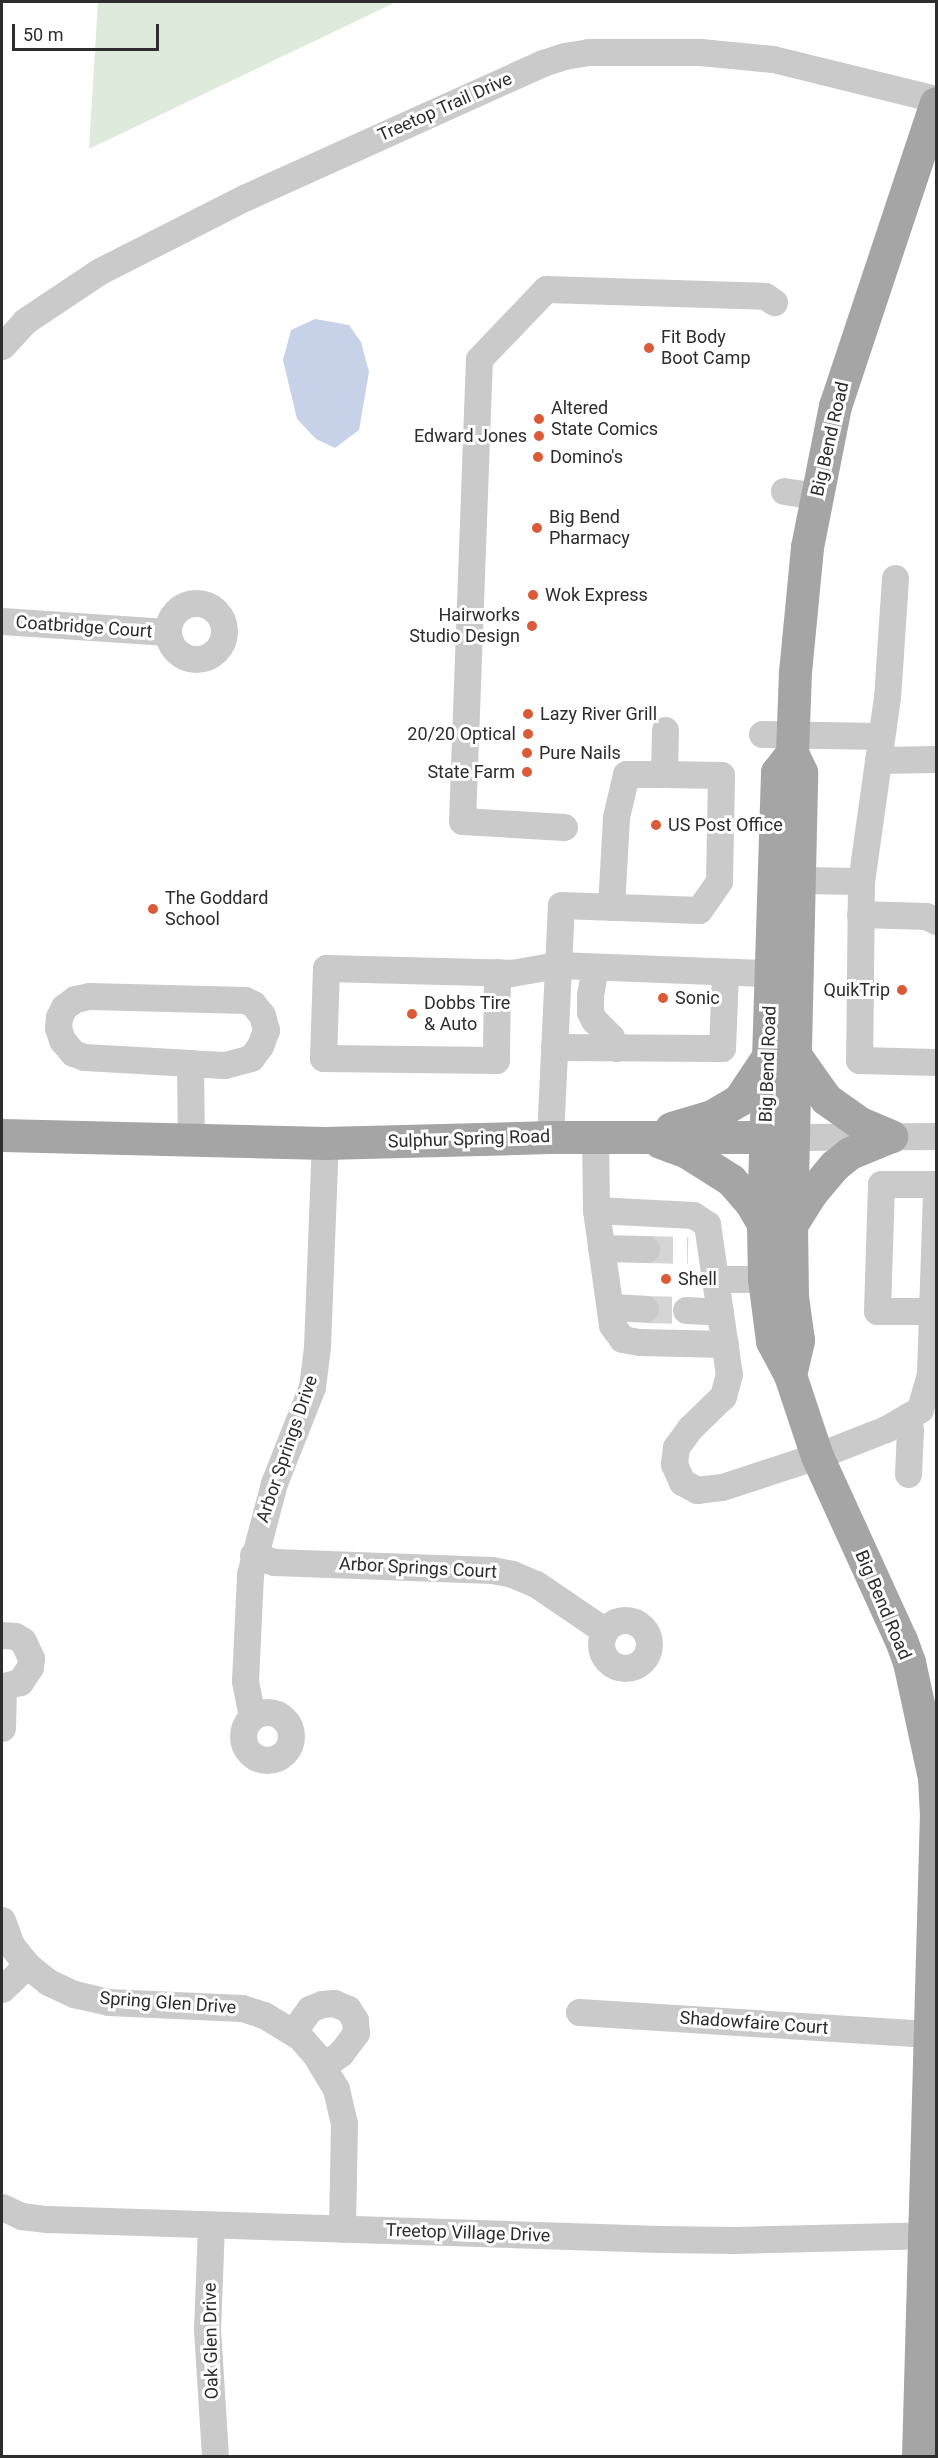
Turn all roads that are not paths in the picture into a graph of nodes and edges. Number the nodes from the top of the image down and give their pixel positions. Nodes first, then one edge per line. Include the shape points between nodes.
1 (936, 99) edge
2 (936, 103) edge
3 (774, 302) dead end
4 (2, 346) edge
5 (784, 491) dead end
6 (817, 496) junction
7 (895, 578) dead end
8 (2, 621) edge
9 (167, 632) dead end
10 (665, 730) dead end
11 (782, 740) junction
12 (880, 748) junction
13 (936, 759) edge
14 (664, 774) junction
15 (564, 827) dead end
16 (799, 880) junction
17 (861, 881) junction
18 (611, 907) junction
19 (860, 914) junction
20 (936, 921) edge
21 (558, 966) junction
22 (595, 967) junction
23 (497, 972) junction
24 (725, 972) junction
25 (771, 973) junction
26 (554, 1047) junction
27 (615, 1048) junction
28 (782, 1054) junction
29 (936, 1062) edge
30 (190, 1063) junction
31 (2, 1135) edge
32 (891, 1136) junction
33 (936, 1136) edge
34 (550, 1137) junction
35 (595, 1137) junction
36 (644, 1137) junction
37 (779, 1137) junction
38 (191, 1140) junction
39 (325, 1143) junction
40 (936, 1184) edge
41 (936, 1196) edge
42 (596, 1210) junction
43 (777, 1225) junction
44 (601, 1248) junction
45 (646, 1249) tunnel mouth
46 (716, 1278) junction
47 (764, 1279) junction
48 (610, 1307) junction
49 (645, 1308) tunnel mouth
50 (686, 1310) tunnel mouth
51 (934, 1311) edge
52 (720, 1312) junction
53 (725, 1344) junction
54 (790, 1375) junction
55 (908, 1416) junction
56 (817, 1456) junction
57 (908, 1474) dead end
58 (252, 1555) junction
59 (605, 1631) dead end
60 (2, 1635) edge
61 (2, 1686) edge
62 (252, 1717) dead end
63 (2, 1728) edge
64 (2, 1920) edge
65 (27, 1965) junction
66 (2, 1989) edge
67 (579, 2012) dead end
68 (293, 2032) junction
69 (928, 2034) junction
70 (324, 2066) junction
71 (2, 2207) edge
72 (211, 2225) junction
73 (342, 2229) junction
74 (930, 2235) edge
75 (215, 2457) edge
76 (918, 2457) edge

1 - 4 street, Treetop Trail Drive via 773,59 700,52 588,52 564,56 246,197 111,266 25,321
2 - 6 main road, Big Bend Road via 835,406
3 - 15 street via 765,296 546,290 479,359 462,821
5 - 6 street
6 - 11 main road, Big Bend Road via 807,547 795,672
7 - 12 street
8 - 9 street, Coatbridge Court
10 - 14 street
11 - 12 street
11 - 16 main road, Big Bend Road via 801,772
11 - 25 main road, Big Bend Road via 777,772
12 - 13 street
12 - 17 street
14 - 18 street via 626,774 616,817
14 - 18 street via 721,775 719,881 699,910
16 - 17 street
16 - 28 main road, Big Bend Road
17 - 19 street
18 - 21 street via 561,905
19 - 20 street via 926,916
19 - 29 street via 859,1060
21 - 22 street
21 - 23 street
21 - 26 street
22 - 24 street
22 - 27 street via 590,1012
23 - 23 street via 326,968 324,1058 496,1060
24 - 25 street
24 - 27 street via 722,1048
25 - 28 main road, Big Bend Road
26 - 27 street
26 - 34 street
28 - 32 main road via 826,1099 860,1123
28 - 36 main road via 738,1100 712,1116
28 - 37 main road, Big Bend Road
30 - 30 street via 224,1065 251,1058 266,1030 262,1015 245,1000 89,996 63,1006 58,1028 73,1053 84,1057
30 - 38 street
31 - 38 main road, Sulphur Spring Road
32 - 33 street, Sulphur Spring Road
32 - 37 street, Sulphur Spring Road
32 - 43 main road via 850,1153
34 - 35 main road, Sulphur Spring Road
34 - 39 main road, Sulphur Spring Road
35 - 36 main road, Sulphur Spring Road
35 - 42 street
36 - 37 main road, Sulphur Spring Road
36 - 43 main road via 687,1152 731,1180
37 - 43 main road, Big Bend Road
38 - 39 main road, Sulphur Spring Road
39 - 58 street, Arbor Springs Drive via 312,1387 274,1483
40 - 51 street via 882,1184 877,1311
41 - 51 street
42 - 44 street
42 - 46 street via 693,1215 707,1224 700,1250
43 - 47 main road, Big Bend Road
43 - 54 main road, Big Bend Road via 798,1340
44 - 45 street
44 - 48 street
46 - 47 street
46 - 52 street
47 - 54 main road, Big Bend Road via 772,1341
48 - 49 street
48 - 53 street via 612,1324 622,1339
50 - 52 street
51 - 55 street via 930,1373 920,1409
52 - 53 street
53 - 56 street via 729,1374 723,1396 676,1446 674,1464 682,1482 697,1490 722,1487
54 - 56 main road, Big Bend Road
55 - 56 street via 886,1429
55 - 57 street
56 - 69 main road, Big Bend Road via 901,1640 928,1744 936,1812
58 - 59 street, Arbor Springs Court via 274,1562 512,1574 536,1584
58 - 62 street, Arbor Springs Drive via 245,1681
60 - 61 street via 23,1641 31,1658 20,1682
61 - 63 street
64 - 65 street, Spring Glen Drive via 11,1945
65 - 66 street
65 - 68 street, Spring Glen Drive via 48,1982 97,2000 242,2007
67 - 69 street, Shadowfaire Court
68 - 70 street, Spring Glen Drive
68 - 70 street via 310,2009 334,2003 348,2009 356,2032 346,2048
69 - 74 main road, Big Bend Road
70 - 73 street, Spring Glen Drive via 336,2089 344,2123
71 - 72 street, Treetop Village Drive via 21,2216 47,2219
72 - 73 street, Treetop Village Drive
72 - 75 street, Oak Glen Drive via 207,2329
73 - 74 street, Treetop Village Drive via 734,2240
74 - 76 main road, Big Bend Road

